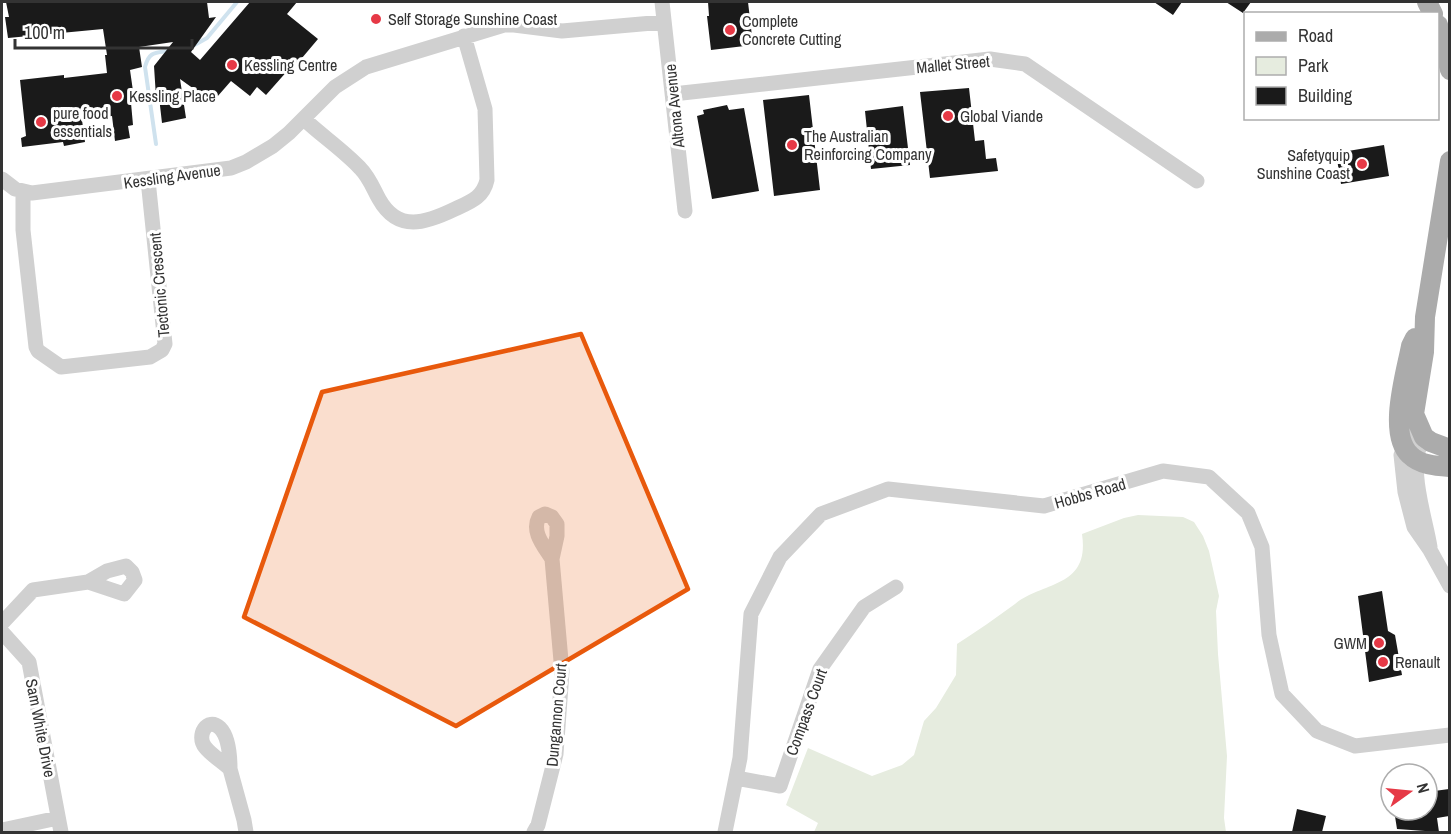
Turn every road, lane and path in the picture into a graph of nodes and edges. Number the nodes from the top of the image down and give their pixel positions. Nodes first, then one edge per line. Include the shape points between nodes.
1 (662, 2) edge
2 (664, 22) junction
3 (1439, 32) edge
4 (464, 36) junction
5 (1449, 70) edge
6 (673, 94) junction
7 (304, 119) junction
8 (1449, 161) edge
9 (2, 179) edge
10 (148, 180) junction
11 (1197, 181) dead end
12 (23, 192) junction
13 (685, 211) dead end
14 (1425, 317) junction
15 (1421, 433) junction
16 (1449, 449) edge
17 (1410, 453) junction
18 (1449, 467) edge
19 (552, 559) dead end
20 (88, 582) dead end
21 (1449, 586) edge
22 (896, 587) dead end
23 (2, 623) edge
24 (2, 632) edge
25 (1449, 735) edge
26 (230, 769) dead end
27 (736, 778) junction
28 (59, 825) edge
29 (2, 830) edge
30 (246, 832) edge
31 (534, 832) edge
32 (725, 832) edge

1 - 2 street, Altona Avenue
2 - 4 street, Kessling Avenue via 562,31 504,25
2 - 6 street, Altona Avenue
3 - 5 main road
4 - 7 street, Kessling Avenue via 366,67 335,87
4 - 7 street via 486,117 487,180 475,200 429,221 401,221 385,208 359,167
6 - 11 street, Mallet Street via 990,59 1025,64
6 - 13 street, Altona Avenue
7 - 10 street, Kessling Avenue via 273,146 246,162 217,171
8 - 14 main road
9 - 12 street
10 - 12 street, Kessling Avenue
10 - 12 street, Tectonic Crescent via 165,344 150,357 61,367 36,347 22,230
14 - 15 main road via 1424,352 1414,409
14 - 17 main road via 1411,346 1401,398 1399,427
15 - 16 main road
15 - 17 street via 1408,439
17 - 18 main road
17 - 21 street via 1401,455 1402,474 1414,527
19 - 31 street, Dungannon Court via 562,672 556,754
20 - 23 street via 33,590
22 - 27 street, Compass Court via 864,607 820,669 780,786
24 - 28 street, Sam White Drive via 28,662
25 - 27 street, Hobbs Road via 1355,746 1317,731 1282,694 1269,634 1262,547 1248,513 1209,477 1163,471 1044,506 888,489 821,514 780,557 751,614
26 - 30 street
27 - 32 street, Hobbs Road
28 - 29 street

